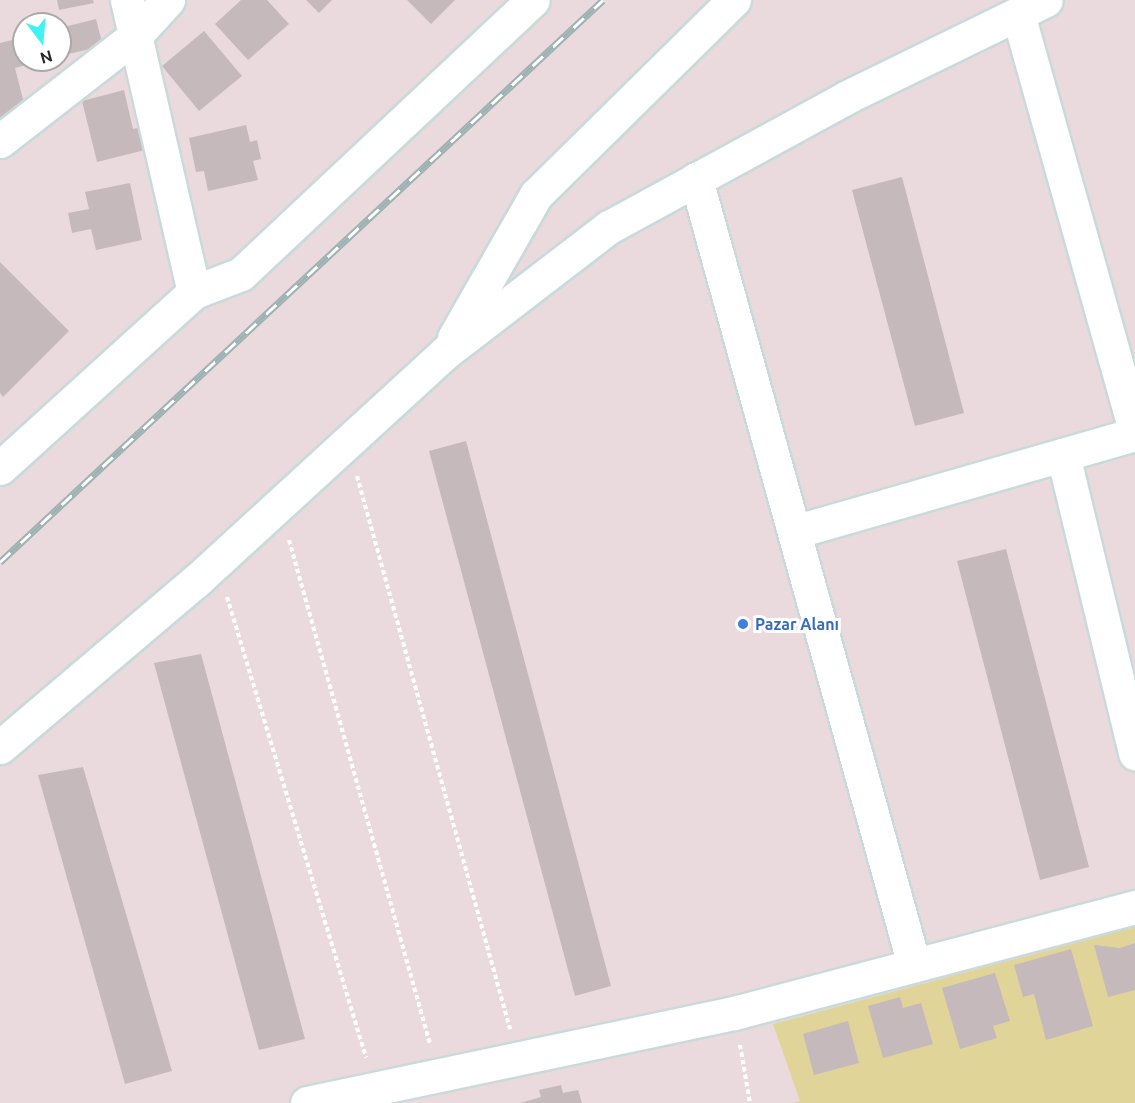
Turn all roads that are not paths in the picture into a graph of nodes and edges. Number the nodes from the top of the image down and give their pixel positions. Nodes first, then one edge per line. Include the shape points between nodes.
1 (127, 0) edge
2 (168, 0) edge
3 (734, 0) edge
4 (530, 1) edge
5 (1032, 7) edge
6 (135, 36) junction
7 (0, 141) edge
8 (696, 179) junction
9 (194, 292) junction
10 (446, 352) junction
11 (1135, 433) edge
12 (1063, 454) junction
13 (0, 468) edge
14 (797, 531) junction
15 (0, 747) edge
16 (1135, 753) edge
17 (1135, 907) edge
18 (914, 965) junction
19 (307, 1103) edge

1 - 6 street
2 - 6 street
3 - 10 street via 536,195
4 - 9 street via 241,274
5 - 8 street via 847,97
5 - 11 street
6 - 7 street
6 - 9 street
8 - 10 street via 609,226
8 - 14 street
9 - 13 street
10 - 15 street via 216,562
11 - 12 street
12 - 14 street
12 - 16 street
14 - 18 street
17 - 18 street
18 - 19 street via 734,1013

